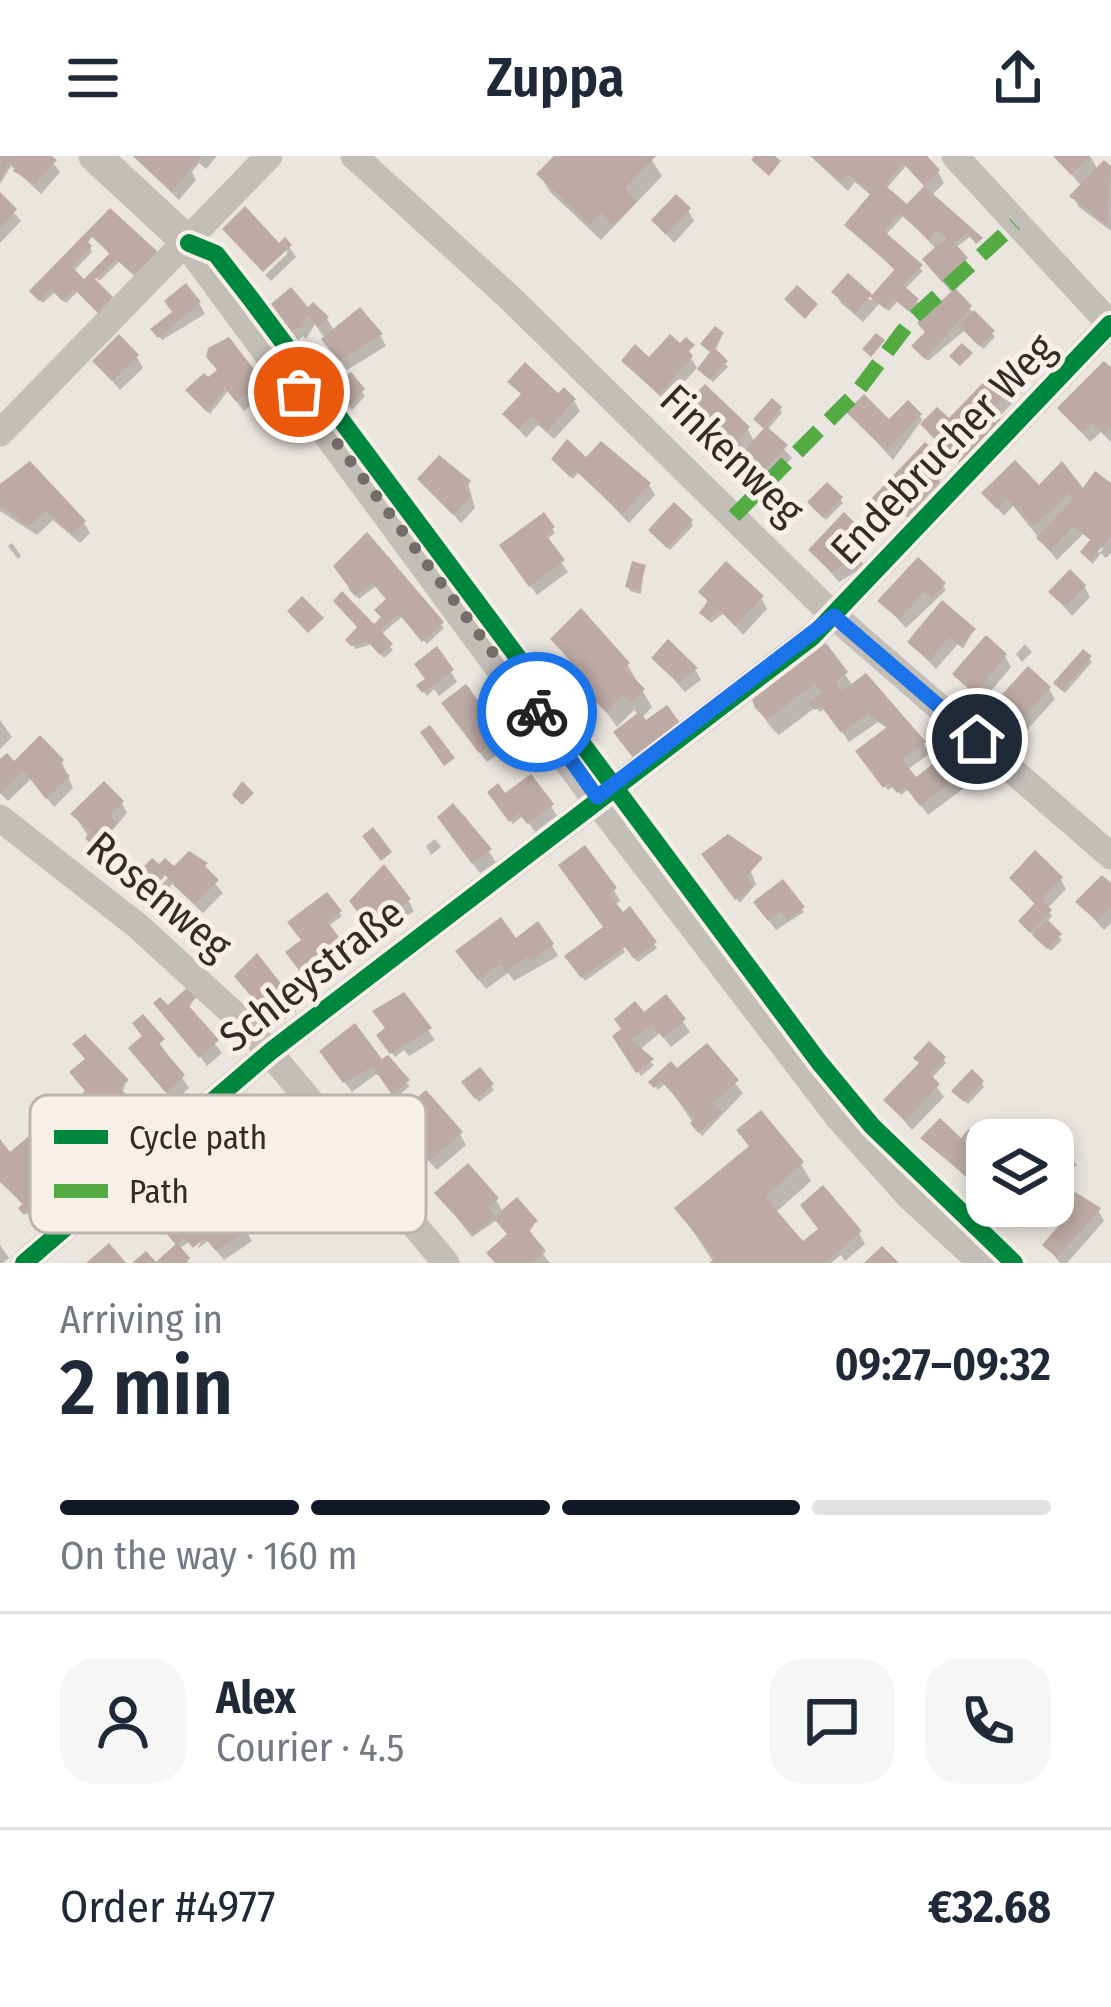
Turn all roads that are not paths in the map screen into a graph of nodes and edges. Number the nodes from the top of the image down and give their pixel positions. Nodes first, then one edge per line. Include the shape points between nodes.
1 (94, 156) edge
2 (269, 156) edge
3 (354, 156) edge
4 (955, 156) edge
5 (189, 244) junction
6 (1110, 325) edge
7 (0, 433) edge
8 (834, 616) junction
9 (597, 797) junction
10 (0, 818) edge
11 (1111, 856) edge
12 (271, 1051) junction
13 (220, 1095) edge
14 (307, 1095) edge
15 (59, 1233) edge
16 (421, 1233) edge
17 (24, 1263) edge
18 (446, 1263) edge
19 (986, 1263) edge

1 - 5 street
2 - 5 street
3 - 8 street, Finkenweg
4 - 6 street
5 - 7 street
5 - 9 street
6 - 8 street, Endebrucher Weg
8 - 9 street, Endebrucher Weg
8 - 11 street, Finkenweg
9 - 12 street, Schleystraße
9 - 19 street via 841,1116
10 - 12 street, Rosenweg via 139,927
12 - 13 street, Schleystraße
12 - 14 street, Rosenweg
15 - 17 street, Schleystraße
16 - 18 street, Rosenweg

